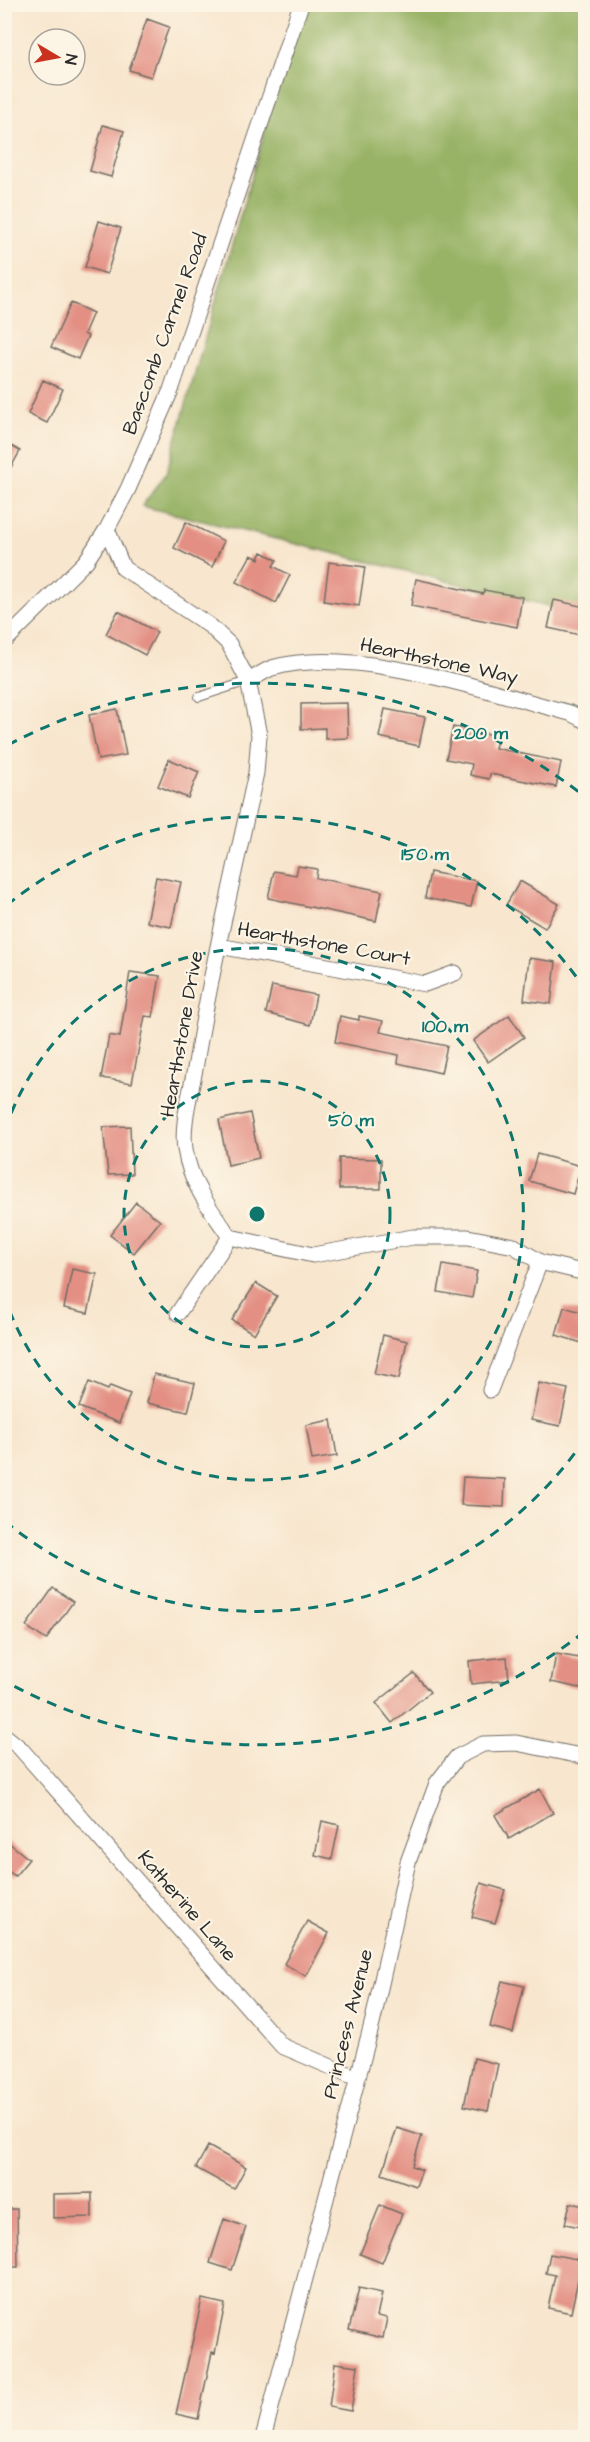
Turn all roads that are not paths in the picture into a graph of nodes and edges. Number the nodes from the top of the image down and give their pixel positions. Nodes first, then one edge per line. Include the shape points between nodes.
1 (301, 4) edge
2 (107, 529) junction
3 (4, 642) edge
4 (248, 681) junction
5 (200, 697) dead end
6 (585, 721) edge
7 (219, 946) junction
8 (455, 973) dead end
9 (230, 1237) junction
10 (540, 1262) junction
11 (585, 1273) edge
12 (178, 1313) dead end
13 (490, 1390) dead end
14 (4, 1735) edge
15 (585, 1757) edge
16 (357, 2078) junction
17 (263, 2438) edge

1 - 2 street, Bascomb Carmel Road via 171,390
2 - 3 street, Bascomb Carmel Road via 86,561
2 - 4 street, Hearthstone Drive via 123,568 210,626 229,644
4 - 5 lane
4 - 6 street, Hearthstone Way via 272,669 317,662 352,662 397,669 558,710
4 - 7 street, Hearthstone Drive via 259,735 256,773
7 - 8 street, Hearthstone Court via 425,984
7 - 9 street, Hearthstone Drive via 204,1013 185,1146 192,1178
9 - 10 street via 313,1255 413,1237 468,1237 514,1246
9 - 12 street
10 - 11 street
10 - 13 street
14 - 16 street, Katherine Lane via 28,1757 282,2046
15 - 16 street, Princess Avenue via 516,1743 483,1744 457,1757 436,1784 408,1862
16 - 17 street, Princess Avenue

